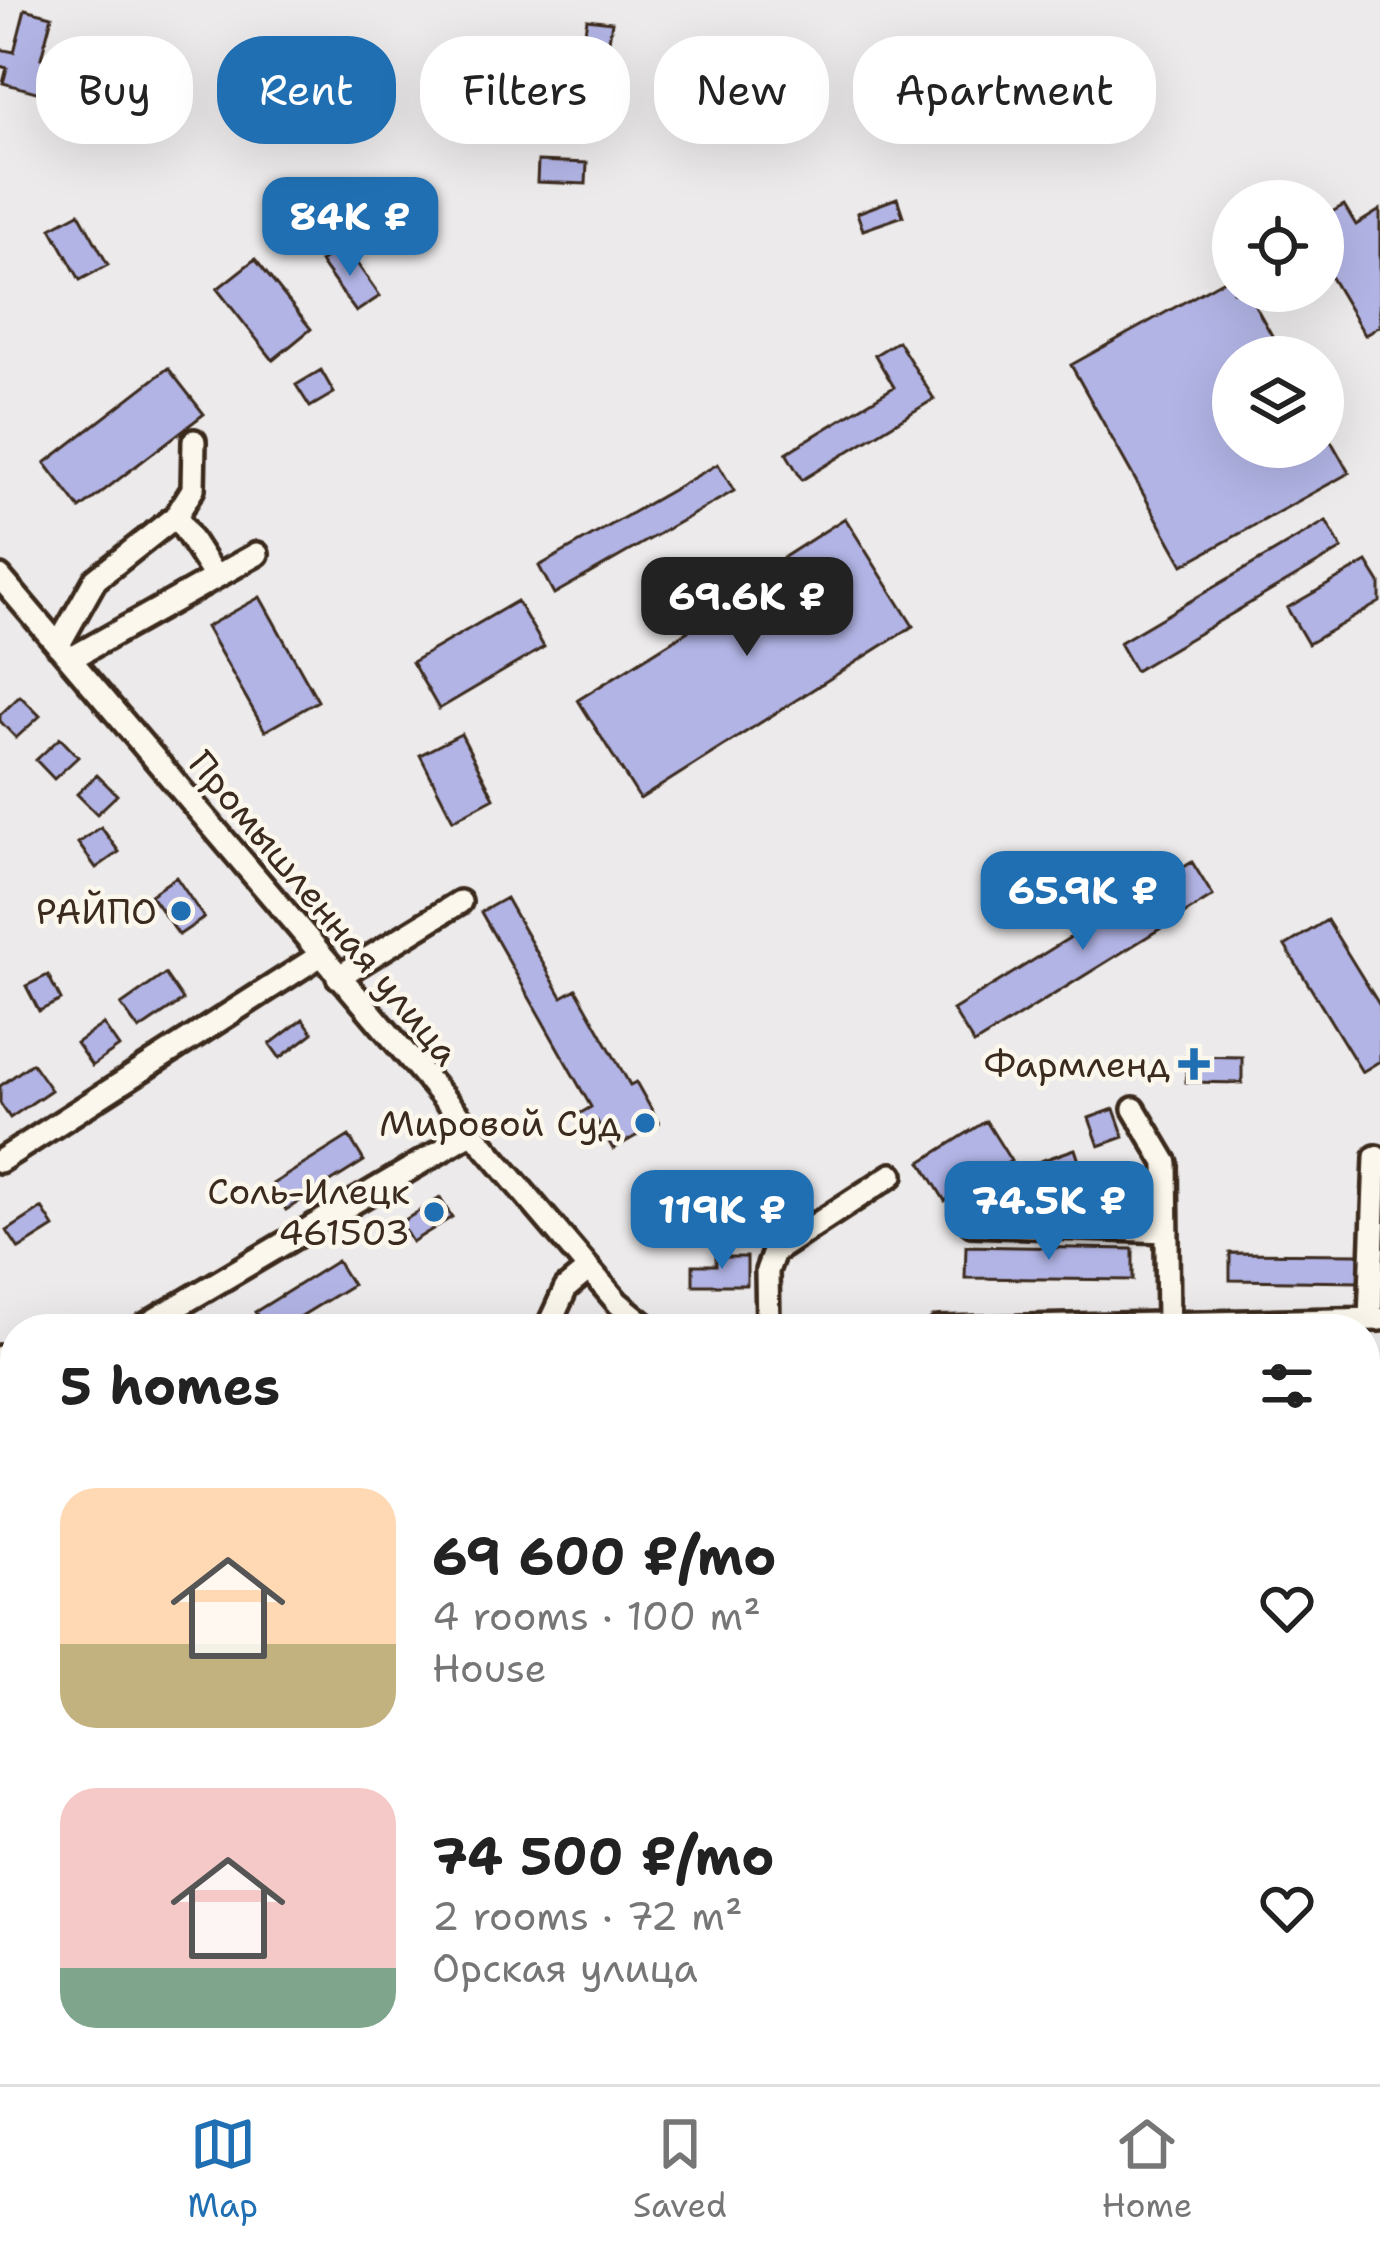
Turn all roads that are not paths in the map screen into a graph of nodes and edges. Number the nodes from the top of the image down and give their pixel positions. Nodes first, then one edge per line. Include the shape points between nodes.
1 (194, 441) dead end
2 (176, 516) junction
3 (257, 554) dead end
4 (214, 575) junction
5 (0, 577) edge
6 (64, 652) junction
7 (460, 902) dead end
8 (321, 955) junction
9 (338, 977) junction
10 (1134, 1109) dead end
11 (471, 1132) junction
12 (1376, 1156) dead end
13 (0, 1161) edge
14 (892, 1175) dead end
15 (972, 1224) dead end
16 (1167, 1231) junction
17 (589, 1269) junction
18 (164, 1314) edge
19 (554, 1314) edge
20 (632, 1314) edge
21 (767, 1314) edge
22 (1168, 1314) edge
23 (1375, 1314) edge

1 - 2 street via 193,489
2 - 4 street
2 - 6 street via 95,580
3 - 4 street
4 - 6 street
5 - 6 street, Промышленная улица
6 - 8 street, Промышленная улица
7 - 9 street
8 - 9 street, Промышленная улица
8 - 13 street
9 - 11 street, Промышленная улица
10 - 16 street via 1166,1163
11 - 17 street, Промышленная улица
11 - 18 street
12 - 23 street
14 - 21 street via 774,1252
15 - 16 street
16 - 22 street
17 - 19 street via 566,1288
17 - 20 street, Промышленная улица

